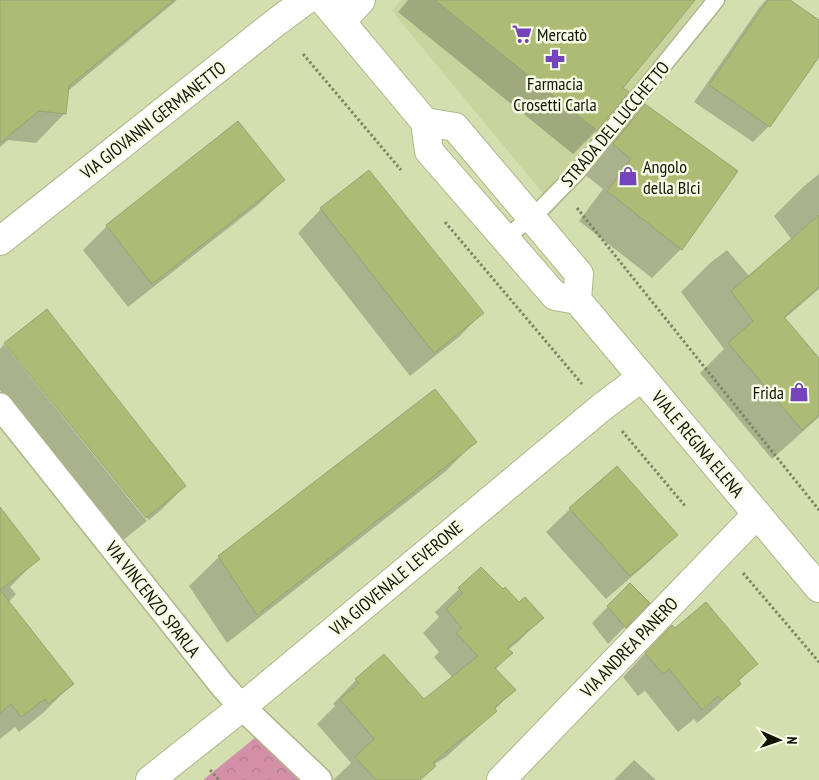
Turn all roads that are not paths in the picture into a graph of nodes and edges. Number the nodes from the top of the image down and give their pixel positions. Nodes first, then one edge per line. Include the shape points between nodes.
1 (306, 0) edge
2 (323, 0) edge
3 (361, 0) edge
4 (716, 0) edge
5 (342, 21) junction
6 (425, 122) junction
7 (531, 217) junction
8 (504, 238) junction
9 (0, 241) edge
10 (577, 300) junction
11 (642, 377) junction
12 (0, 406) edge
13 (757, 514) junction
14 (819, 588) edge
15 (242, 707) junction
16 (150, 780) edge
17 (319, 780) edge
18 (501, 780) edge

1 - 9 street, VIA GIOVANNI GERMANETTO
2 - 5 street
3 - 5 street
4 - 7 lane, STRADA DEL LUCCHETTO via 578,171
5 - 6 street
6 - 7 street via 455,127
6 - 8 street via 429,151
7 - 8 lane, STRADA DEL LUCCHETTO
7 - 10 street via 579,274
8 - 10 street via 555,296
10 - 11 street, VIALE REGINA ELENA
11 - 13 street, VIALE REGINA ELENA
11 - 15 street, VIA GIOVENALE LEVERONE
12 - 15 street, VIA VINCENZO SPARLA
13 - 14 street, VIALE REGINA ELENA
13 - 18 street, VIA ANDREA PANERO
15 - 16 street, VIA GIOVENALE LEVERONE
15 - 17 street, VIA VINCENZO SPARLA

